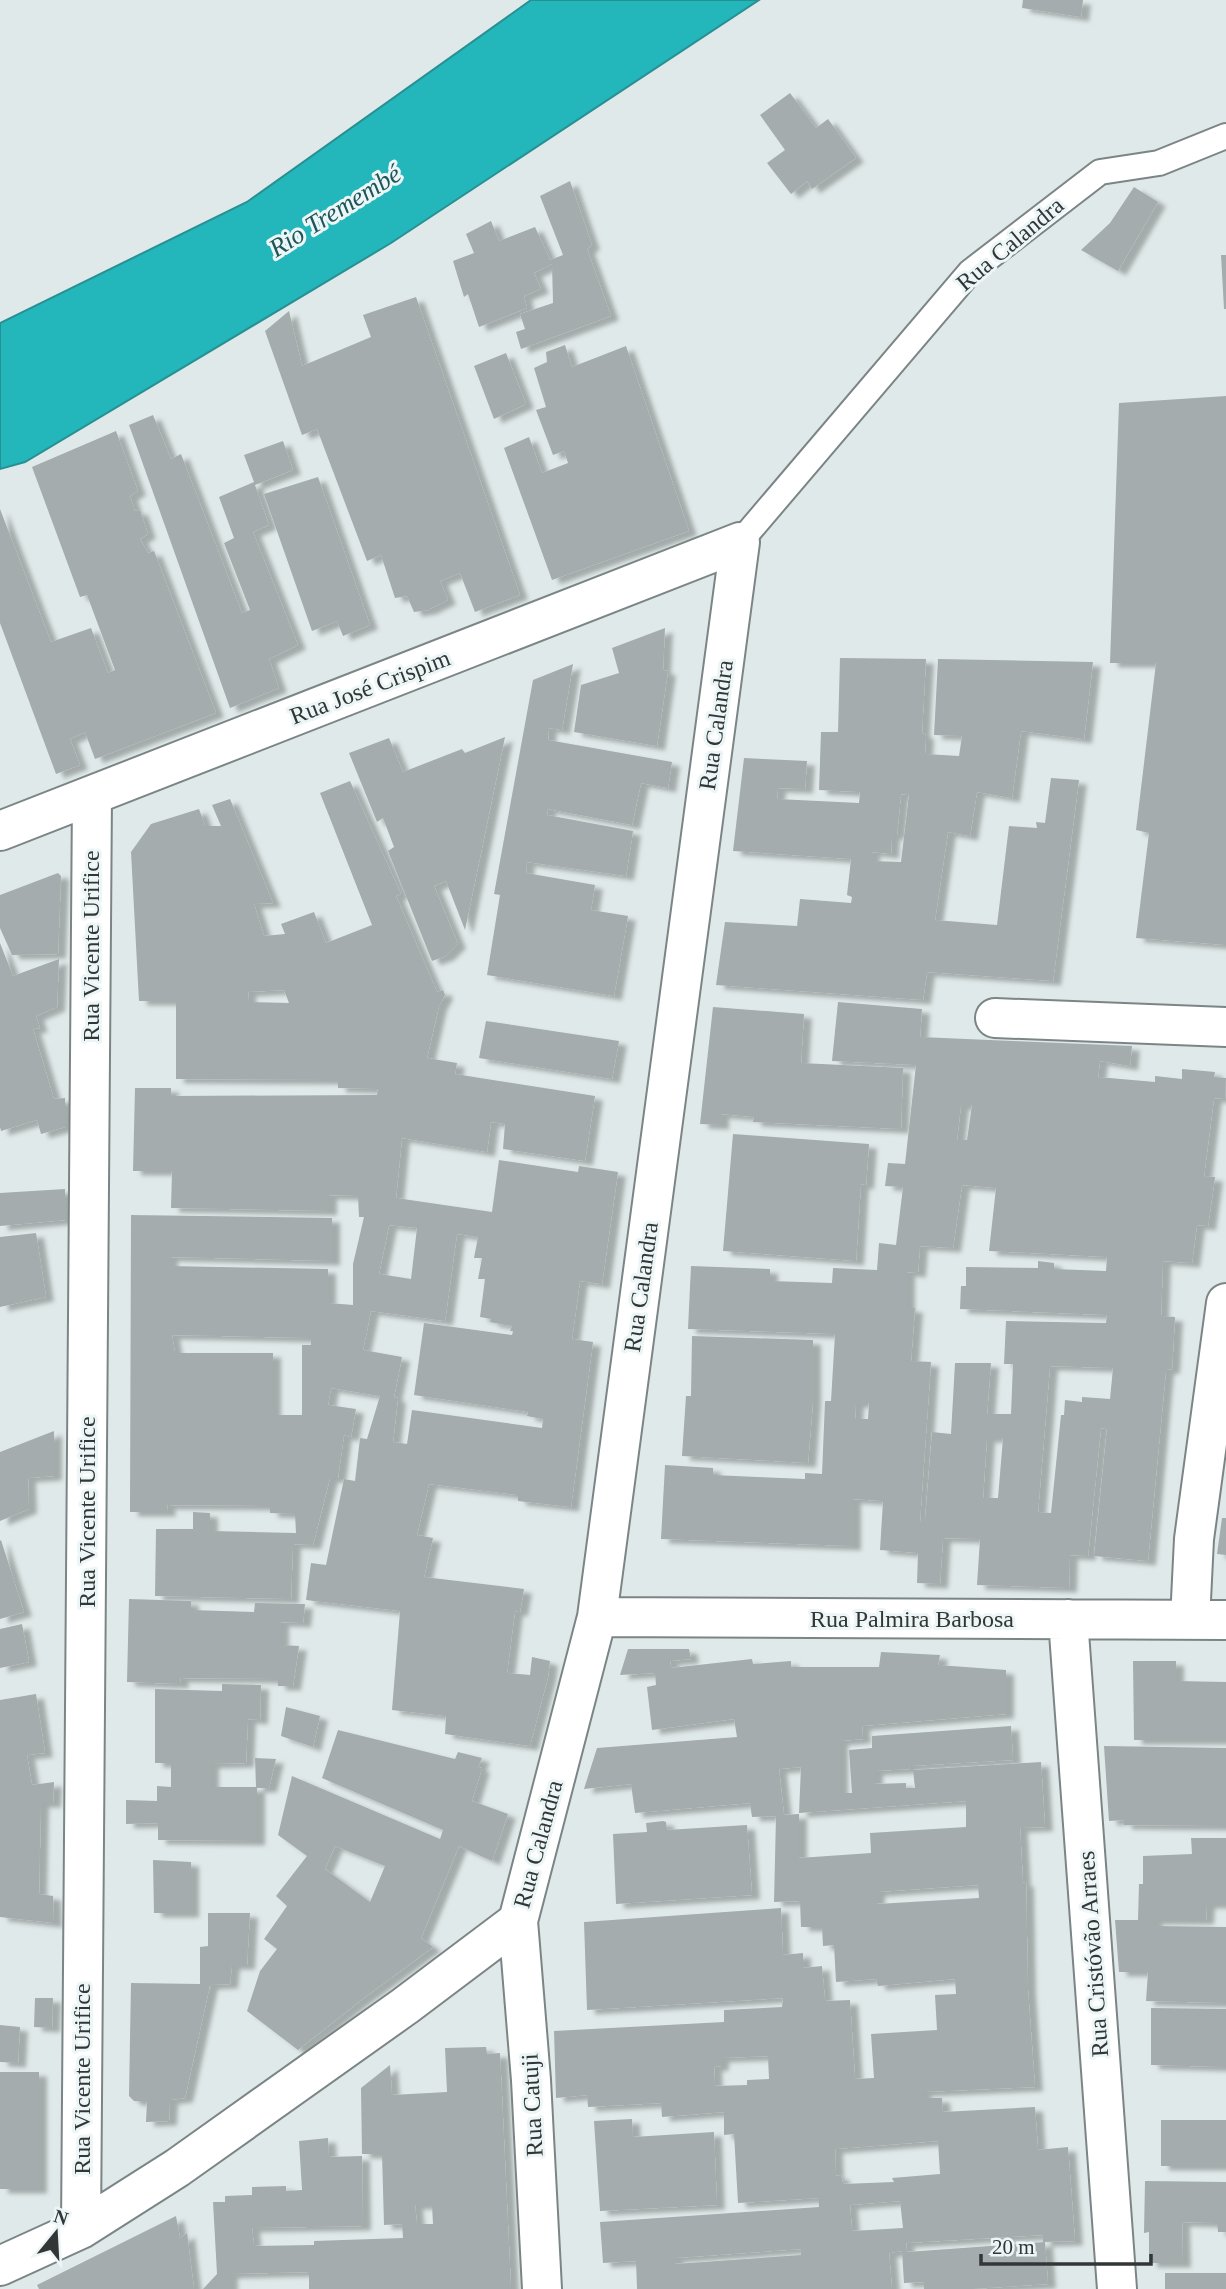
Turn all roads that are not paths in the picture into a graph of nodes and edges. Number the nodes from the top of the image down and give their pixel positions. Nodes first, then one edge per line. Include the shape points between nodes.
1 (1226, 136) edge
2 (740, 542) junction
3 (92, 796) junction
4 (0, 831) edge
5 (995, 1018) dead end
6 (1226, 1027) edge
7 (1226, 1303) edge
8 (597, 1617) junction
9 (1068, 1619) junction
10 (1208, 1620) edge
11 (518, 1921) junction
12 (81, 2229) junction
13 (0, 2266) edge
14 (542, 2289) edge
15 (1117, 2289) edge

1 - 2 lane, Rua Calandra via 1159,163 1100,172 970,272
2 - 3 street, Rua José Crispim
2 - 8 street, Rua Calandra
3 - 4 street, Rua José Crispim
3 - 12 street, Rua Vicente Urifice
5 - 6 street
7 - 10 street via 1194,1539
8 - 9 street, Rua Palmira Barbosa
8 - 11 street, Rua Calandra
9 - 10 street, Rua Palmira Barbosa
9 - 15 street, Rua Cristóvão Arraes
11 - 12 street, Rua Calandra via 177,2168
11 - 14 street, Rua Catuji
12 - 13 street, Rua Calandra

